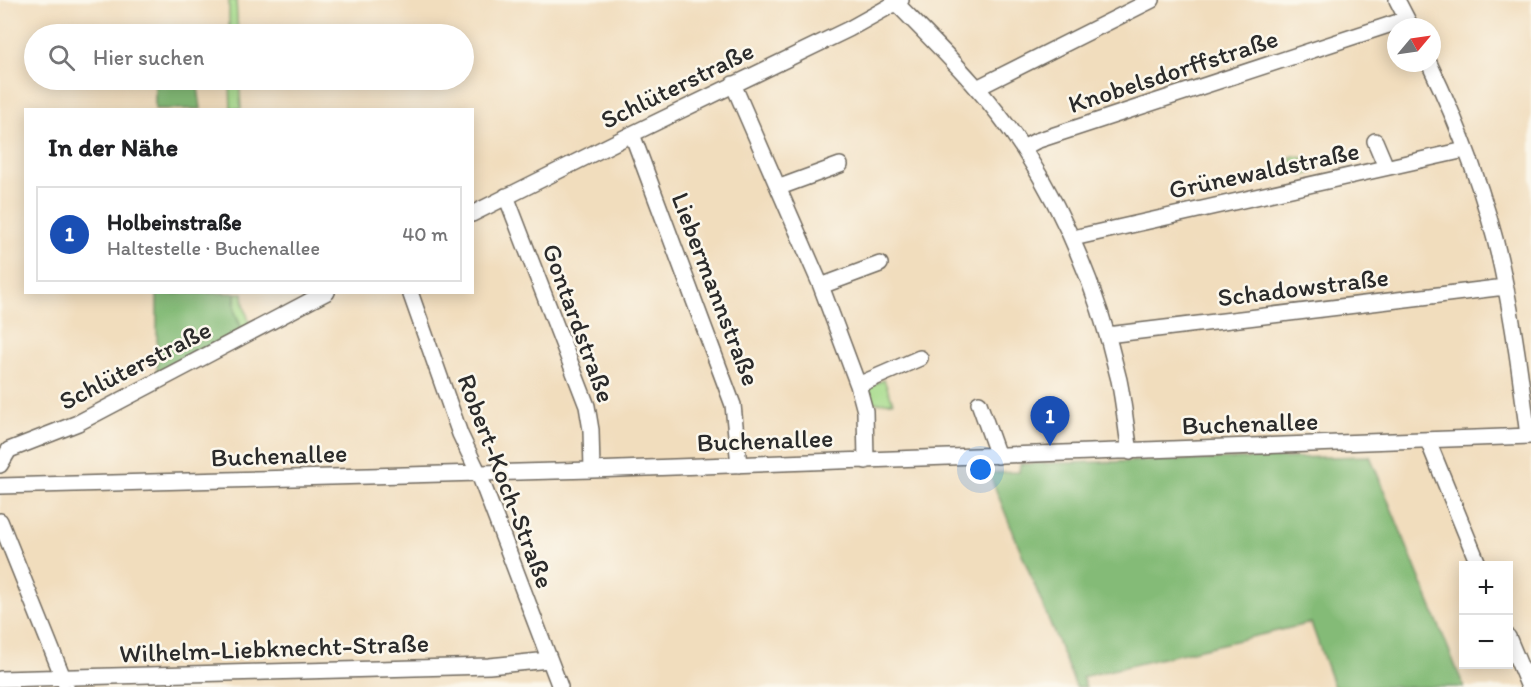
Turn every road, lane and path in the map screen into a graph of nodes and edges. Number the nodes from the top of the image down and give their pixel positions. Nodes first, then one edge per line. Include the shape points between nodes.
1 (1397, 0) edge
2 (899, 1) edge
3 (1145, 2) edge
4 (1406, 18) edge
5 (1387, 30) edge
6 (1433, 72) edge
7 (733, 84) junction
8 (977, 88) junction
9 (632, 134) junction
10 (1375, 141) dead end
11 (1023, 148) junction
12 (1465, 150) junction
13 (840, 165) dead end
14 (1386, 167) junction
15 (780, 187) junction
16 (506, 196) junction
17 (474, 213) edge
18 (1073, 238) junction
19 (880, 264) dead end
20 (821, 286) junction
21 (1505, 287) junction
22 (323, 294) edge
23 (411, 294) edge
24 (1107, 335) junction
25 (920, 358) dead end
26 (858, 385) junction
27 (979, 403) dead end
28 (1530, 436) edge
29 (1428, 441) junction
30 (1130, 452) junction
31 (998, 456) junction
32 (866, 460) junction
33 (0, 465) edge
34 (739, 465) junction
35 (592, 470) junction
36 (479, 474) junction
37 (0, 486) edge
38 (0, 521) edge
39 (1477, 561) edge
40 (1513, 647) edge
41 (549, 660) junction
42 (0, 679) edge
43 (64, 682) edge
44 (560, 687) edge
45 (1529, 687) edge

1 - 4 street
2 - 7 street, Schlüterstraße
2 - 8 street
3 - 8 street
5 - 11 street, Knobelsdorffstraße
6 - 12 street
7 - 9 street, Schlüterstraße
7 - 15 street
8 - 11 street
9 - 16 street, Schlüterstraße
9 - 34 street, Liebermannstraße via 733,405
10 - 14 street
11 - 18 street
12 - 14 street, Grünewaldstraße
12 - 21 street
13 - 15 street
14 - 18 street, Grünewaldstraße
15 - 20 street
16 - 17 street, Schlüterstraße
16 - 35 street, Gontardstraße via 587,406
18 - 24 street
19 - 20 street
20 - 26 street
21 - 24 street, Schadowstraße
21 - 28 street
22 - 33 street, Schlüterstraße via 78,423 9,450
23 - 36 street, Robert-Koch-Straße via 460,434
24 - 30 street
25 - 26 street
26 - 32 street via 865,411
27 - 31 street
28 - 29 street, Buchenallee
29 - 30 street, Buchenallee
29 - 39 street
30 - 31 street, Buchenallee
31 - 32 street, Buchenallee
32 - 34 street, Buchenallee
34 - 35 street, Buchenallee
35 - 36 street, Buchenallee
36 - 37 street, Buchenallee
36 - 41 street, Robert-Koch-Straße
38 - 43 street
40 - 45 street
41 - 43 street, Wilhelm-Liebknecht-Straße via 489,666
41 - 44 street, Robert-Koch-Straße
42 - 43 street, Wilhelm-Liebknecht-Straße

